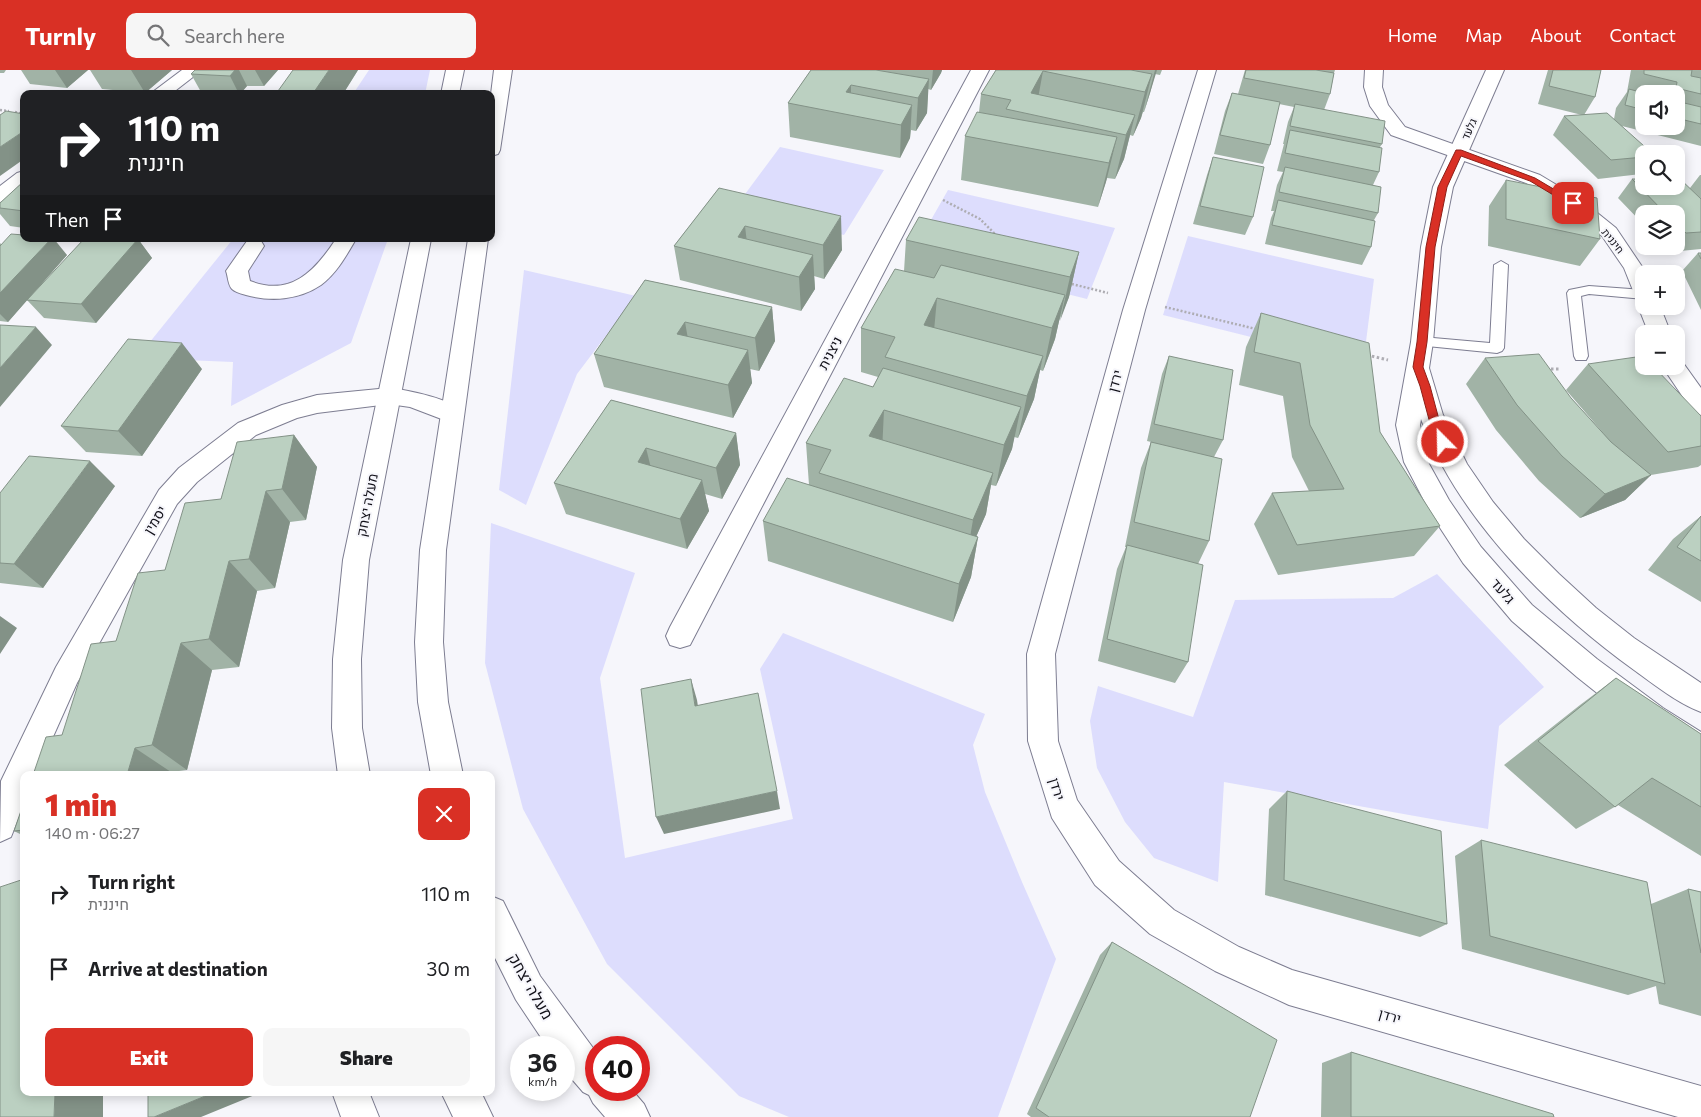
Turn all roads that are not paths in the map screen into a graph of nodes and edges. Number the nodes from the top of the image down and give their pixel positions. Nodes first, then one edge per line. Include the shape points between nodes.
1 (193, 70) edge
2 (455, 70) edge
3 (503, 70) edge
4 (980, 70) edge
5 (1207, 70) edge
6 (1374, 70) edge
7 (1495, 70) edge
8 (165, 90) edge
9 (451, 90) edge
10 (495, 123) edge
11 (1458, 152) junction
12 (20, 180) edge
13 (0, 196) edge
14 (344, 242) edge
15 (420, 242) edge
16 (478, 242) edge
17 (250, 252) dead end
18 (1501, 265) dead end
19 (1635, 271) edge
20 (1635, 293) edge
21 (1420, 354) junction
22 (1581, 356) dead end
23 (1679, 375) edge
24 (389, 396) junction
25 (1701, 406) edge
26 (452, 414) junction
27 (680, 636) dead end
28 (1701, 699) edge
29 (1701, 748) edge
30 (22, 771) edge
31 (353, 771) edge
32 (446, 771) edge
33 (20, 775) edge
34 (0, 826) edge
35 (495, 921) edge
36 (585, 1066) edge
37 (352, 1096) edge
38 (461, 1096) edge
39 (616, 1101) edge
40 (1701, 1105) edge
41 (360, 1117) edge
42 (474, 1117) edge
43 (631, 1117) edge

1 - 8 street
2 - 9 street
3 - 10 street
4 - 27 street, ניצנית
5 - 40 street, ירדן via 1137,300 1041,654 1043,741 1063,807 1107,873 1162,922 1227,959 1289,987
6 - 11 street, חיננית via 1373,87 1379,106 1398,131
7 - 11 street, גלעד
11 - 19 street, חיננית via 1532,179 1573,203 1609,232
11 - 21 street, גלעד via 1442,187 1430,247
12 - 13 street
14 - 17 street via 321,274 302,286 277,294 254,291 240,285 237,271 254,246
15 - 24 street, מעלה יצחק
16 - 26 street
18 - 21 lane via 1497,348
20 - 22 lane via 1589,290 1574,294
21 - 28 street, גלעד via 1436,427 1458,470 1526,560 1590,619 1671,681
21 - 29 street, גלעד via 1408,425 1416,462 1440,508 1472,555 1522,613 1587,668 1652,718
23 - 25 street
24 - 26 street, יסמין via 413,399
24 - 30 street, יסמין via 317,404 290,411 247,430 188,475 168,497 148,529 66,676
24 - 31 street, מעלה יצחק via 356,560 347,659 347,728
26 - 32 street via 433,550 429,642 433,702
33 - 34 street, יסמין
35 - 36 street, מעלה יצחק via 528,988
37 - 41 street
38 - 42 street
39 - 43 street

